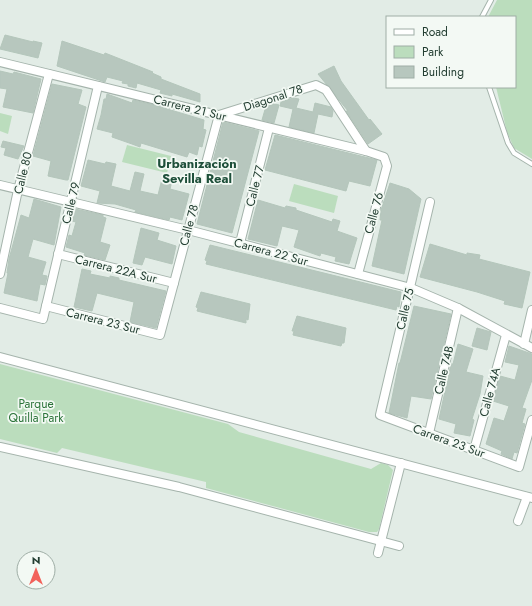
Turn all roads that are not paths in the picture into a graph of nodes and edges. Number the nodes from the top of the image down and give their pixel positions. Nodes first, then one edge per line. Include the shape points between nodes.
1 (491, 0) edge
2 (483, 16) edge
3 (0, 62) edge
4 (49, 74) junction
5 (98, 86) junction
6 (489, 88) edge
7 (219, 116) junction
8 (269, 128) junction
9 (366, 151) junction
10 (380, 154) joint
11 (532, 164) edge
12 (0, 185) edge
13 (18, 190) junction
14 (71, 201) junction
15 (430, 202) dead end
16 (188, 230) junction
17 (240, 243) junction
18 (58, 254) junction
19 (0, 274) edge
20 (358, 274) junction
21 (174, 283) junction
22 (411, 288) junction
23 (46, 306) junction
24 (0, 308) edge
25 (458, 308) junction
26 (532, 310) edge
27 (160, 335) joint
28 (506, 335) junction
29 (524, 344) junction
30 (532, 348) edge
31 (0, 357) edge
32 (380, 416) joint
33 (532, 420) edge
34 (429, 433) junction
35 (0, 447) edge
36 (474, 450) junction
37 (401, 463) junction
38 (530, 498) edge
39 (518, 521) dead end
40 (381, 542) junction
41 (399, 546) dead end
42 (378, 553) dead end

1 - 2 lane
3 - 4 street, Carrera 21 Sur
4 - 5 street, Carrera 21 Sur
4 - 13 street, Calle 80
5 - 7 street, Carrera 21 Sur
5 - 14 street, Calle 79
6 - 11 lane via 508,143 514,153
7 - 8 street, Carrera 21 Sur
7 - 9 street, Diagonal 78 via 306,86 316,85 326,90
7 - 16 street, Calle 78
8 - 9 street, Carrera 21 Sur
8 - 17 street, Calle 77
9 - 10 street, Carrera 21 Sur
10 - 20 street, Calle 76 via 387,166
12 - 13 street, Carrera 22 Sur
13 - 14 street, Carrera 22 Sur
13 - 19 street, Calle 80
14 - 16 street, Carrera 22 Sur
14 - 18 street, Calle 79
15 - 22 street, Calle 75
16 - 17 street, Carrera 22 Sur
16 - 21 street, Calle 78
17 - 20 street, Carrera 22 Sur
18 - 21 street, Carrera 22A Sur
18 - 23 street, Calle 79
20 - 22 street, Carrera 22 Sur
21 - 27 street, Calle 78
22 - 25 street, Carrera 22 Sur
22 - 32 street, Calle 75
23 - 24 street, Calle 79 via 44,319
23 - 27 street, Carrera 23 Sur
25 - 28 street, Carrera 22 Sur
25 - 34 street, Calle 74B
26 - 29 street
28 - 29 street, Carrera 22 Sur
28 - 36 street, Calle 74A
29 - 30 street, Carrera 22 Sur
31 - 37 street
32 - 34 street, Carrera 23 Sur
33 - 36 street, Carrera 23 Sur via 519,467
34 - 36 street, Carrera 23 Sur
35 - 40 street via 179,487
37 - 38 street
37 - 40 street
38 - 39 street
40 - 41 street
40 - 42 street

